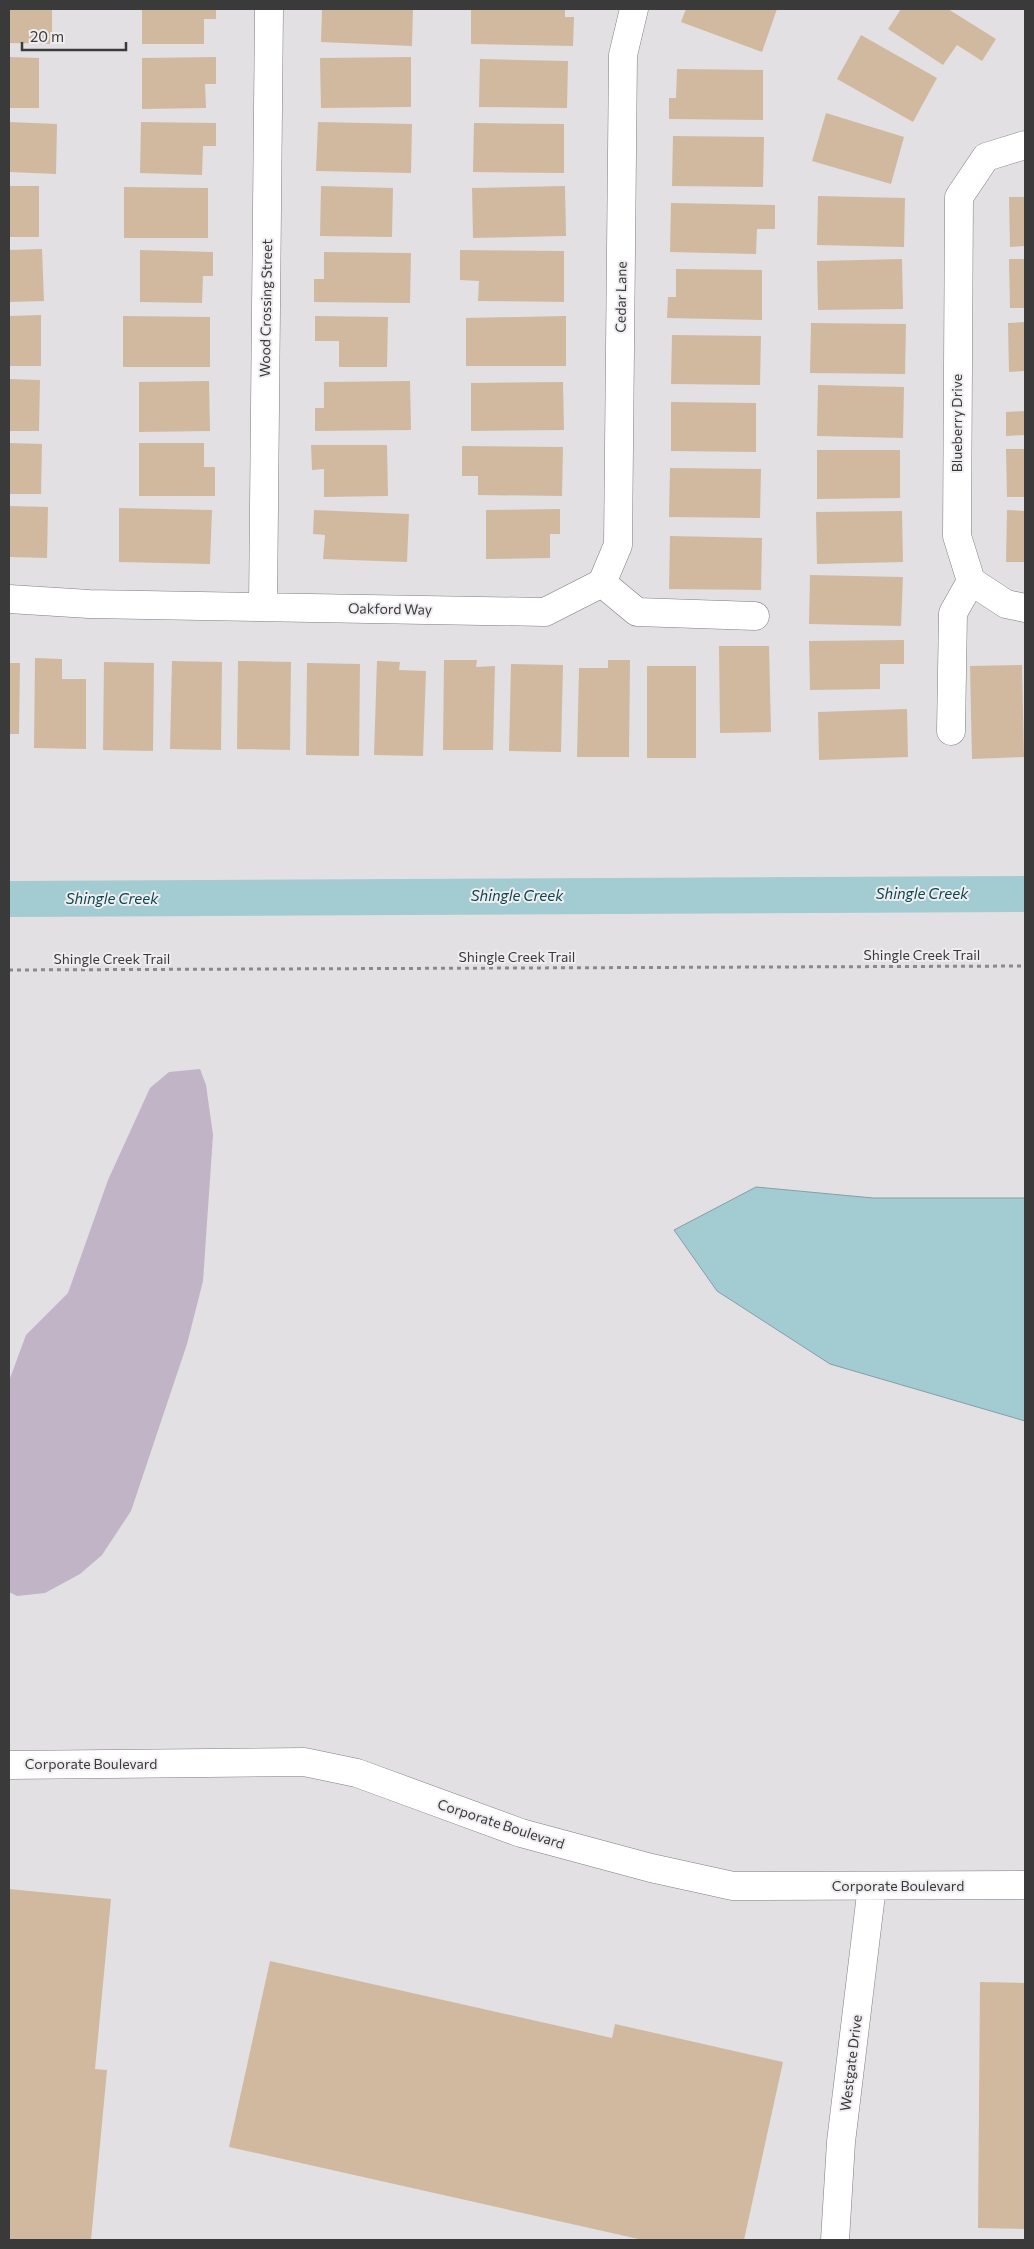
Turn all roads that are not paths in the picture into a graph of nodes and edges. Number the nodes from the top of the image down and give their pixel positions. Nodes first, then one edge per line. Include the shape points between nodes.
1 (269, 9) edge
2 (634, 9) edge
3 (1025, 145) edge
4 (971, 581) junction
5 (602, 583) junction
6 (9, 599) edge
7 (263, 607) junction
8 (1025, 608) edge
9 (755, 616) dead end
10 (951, 731) dead end
11 (9, 1765) edge
12 (1025, 1885) edge
13 (872, 1886) junction
14 (835, 2240) edge

1 - 7 street, Wood Crossing Street
2 - 5 street, Cedar Lane via 623,55 618,545
3 - 4 street, Blueberry Drive via 986,158 959,197 956,536
4 - 8 street via 1006,604
4 - 10 street via 953,613
5 - 7 street, Oakford Way via 545,612
5 - 9 street via 636,612
6 - 7 street, Oakford Way
11 - 13 street, Corporate Boulevard via 304,1762 357,1773 521,1833 733,1886
12 - 13 street, Corporate Boulevard
13 - 14 street, Westgate Drive via 841,2142

